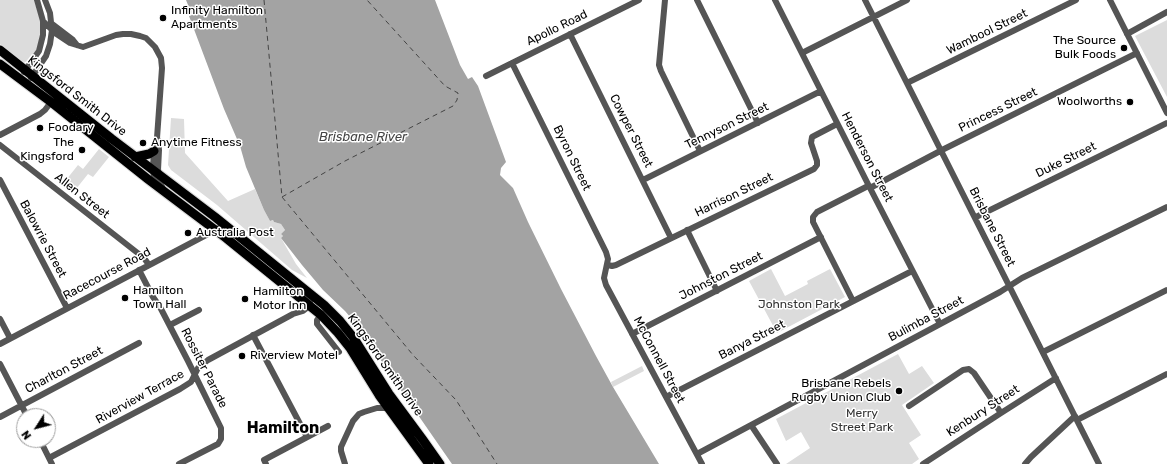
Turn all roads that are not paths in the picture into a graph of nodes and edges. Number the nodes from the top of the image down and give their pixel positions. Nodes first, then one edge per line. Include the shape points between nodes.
1 (36, 0) edge
2 (45, 0) edge
3 (639, 0) edge
4 (665, 0) edge
5 (697, 0) edge
6 (775, 0) edge
7 (865, 0) edge
8 (907, 0) edge
9 (1076, 0) edge
10 (1110, 0) edge
11 (1167, 12) edge
12 (874, 17) junction
13 (43, 21) junction
14 (52, 27) junction
15 (570, 34) junction
16 (1127, 34) junction
17 (0, 50) edge
18 (802, 53) junction
19 (1137, 53) junction
20 (512, 63) junction
21 (0, 64) edge
22 (29, 73) junction
23 (486, 76) dead end
24 (23, 81) junction
25 (907, 84) junction
26 (821, 91) junction
27 (51, 102) junction
28 (1167, 113) edge
29 (1167, 122) edge
30 (758, 123) junction
31 (837, 124) junction
32 (0, 135) edge
33 (157, 138) junction
34 (0, 145) edge
35 (154, 151) junction
36 (700, 151) junction
37 (941, 151) junction
38 (135, 156) junction
39 (156, 172) junction
40 (0, 180) edge
41 (643, 180) junction
42 (869, 187) junction
43 (164, 191) junction
44 (1167, 207) edge
45 (976, 217) junction
46 (225, 225) junction
47 (216, 230) junction
48 (687, 230) junction
49 (671, 238) junction
50 (821, 238) junction
51 (149, 265) junction
52 (608, 265) junction
53 (139, 270) junction
54 (912, 271) junction
55 (300, 284) junction
56 (1010, 286) junction
57 (1167, 290) edge
58 (717, 291) junction
59 (301, 298) junction
60 (853, 301) junction
61 (309, 305) junction
62 (68, 308) junction
63 (199, 310) dead end
64 (296, 313) junction
65 (321, 315) junction
66 (0, 319) edge
67 (940, 324) junction
68 (170, 325) junction
69 (632, 334) junction
70 (253, 335) junction
71 (10, 338) junction
72 (139, 343) dead end
73 (0, 344) edge
74 (339, 352) dead end
75 (1043, 352) junction
76 (0, 364) edge
77 (1167, 374) edge
78 (195, 375) junction
79 (1056, 378) junction
80 (666, 397) junction
81 (382, 399) junction
82 (22, 405) junction
83 (909, 406) dead end
84 (23, 408) edge
85 (377, 408) junction
86 (388, 408) junction
87 (1000, 413) junction
88 (0, 417) edge
89 (1076, 418) junction
90 (752, 425) junction
91 (328, 426) dead end
92 (307, 437) junction
93 (44, 448) edge
94 (697, 454) junction
95 (51, 461) edge
96 (179, 464) edge
97 (266, 464) edge
98 (345, 464) edge
99 (429, 464) edge
100 (440, 464) edge
101 (702, 464) edge
102 (777, 464) edge
103 (923, 464) edge
104 (1025, 464) edge
105 (1099, 464) edge

1 - 13 street
2 - 14 street
3 - 15 street, Apollo Road
4 - 36 street via 659,65
5 - 30 street
6 - 18 street, Henderson Street
7 - 12 street, Brisbane Street
8 - 12 street
9 - 25 street, Wambool Street
10 - 16 street
11 - 16 street
12 - 18 street
12 - 25 street, Brisbane Street
13 - 14 street
13 - 22 street via 39,51
14 - 22 street via 48,52 44,60
14 - 33 street via 70,43 83,47 116,35 131,34 152,43 162,61
15 - 20 street, Apollo Road
15 - 41 street, Cowper Street
16 - 19 street
17 - 22 highway, Kingsford Smith Drive
18 - 26 street, Henderson Street
19 - 28 street
19 - 37 street, Princess Street
20 - 23 street, Apollo Road
20 - 52 street, Byron Street via 606,252
21 - 24 highway, Kingsford Smith Drive
22 - 24 street
22 - 38 highway, Kingsford Smith Drive
24 - 27 highway, Kingsford Smith Drive
25 - 37 street, Brisbane Street
26 - 30 street, Tennyson Street
26 - 31 street, Henderson Street
27 - 32 street via 40,114
27 - 43 highway, Kingsford Smith Drive
29 - 45 street, Duke Street
30 - 36 street, Tennyson Street
31 - 42 street, Henderson Street
31 - 48 street, Harrison Street via 812,137 811,143 817,161 814,169
33 - 35 street
33 - 39 street via 159,150
34 - 51 street, Allen Street via 144,258
35 - 38 highway
35 - 39 street
36 - 41 street, Tennyson Street
37 - 42 street, Princess Street
37 - 45 street, Brisbane Street
38 - 39 highway, Kingsford Smith Drive
39 - 43 street via 154,176
39 - 46 highway, Kingsford Smith Drive
40 - 62 street, Balowrie Street
41 - 49 street, Cowper Street
42 - 50 street, Princess Street via 817,212 813,222
42 - 54 street, Henderson Street
43 - 47 highway, Kingsford Smith Drive
44 - 56 street, Bulimba Street
45 - 56 street, Brisbane Street
46 - 47 street, Racecourse Road
46 - 55 highway, Kingsford Smith Drive
47 - 51 street, Racecourse Road
47 - 59 highway, Kingsford Smith Drive
48 - 49 street, Harrison Street
48 - 58 street
49 - 52 street, Harrison Street via 616,265
50 - 58 street, Johnston Street
50 - 60 street
51 - 53 street, Racecourse Road
52 - 69 street, McConnell Street via 605,282
53 - 62 street, Racecourse Road
53 - 68 street, Rossiter Parade
54 - 60 street, Banya Street
54 - 67 street, Henderson Street
55 - 61 street via 303,293 309,298
55 - 100 highway, Kingsford Smith Drive via 350,333 389,394
56 - 67 street, Bulimba Street
56 - 75 street, Brisbane Street
57 - 75 street
58 - 69 street, Johnston Street
59 - 61 highway, Kingsford Smith Drive
59 - 64 street via 300,308
60 - 80 street, Banya Street
61 - 64 street, Riverview Terrace
61 - 65 highway, Kingsford Smith Drive
62 - 71 street, Racecourse Road
63 - 68 street
64 - 70 street, Riverview Terrace
65 - 74 street via 317,324
65 - 81 highway, Kingsford Smith Drive via 350,348
66 - 71 street
67 - 90 street, Bulimba Street
68 - 78 street, Rossiter Parade
69 - 80 street, McConnell Street
70 - 78 street, Riverview Terrace via 203,363
70 - 92 street
71 - 73 street, Racecourse Road
72 - 82 street, Charlton Street
75 - 79 street, Brisbane Street
76 - 82 street
77 - 89 street
78 - 95 street, Riverview Terrace via 191,382 180,389
78 - 96 street, Rossiter Parade via 221,428 222,436 216,445
79 - 87 street, Kenbury Street
79 - 89 street, Brisbane Street
80 - 94 street, McConnell Street
81 - 85 street
81 - 86 highway, Kingsford Smith Drive
82 - 84 street
82 - 88 street, Charlton Street
83 - 87 street via 963,370 969,369
85 - 86 street
85 - 98 street via 360,414 351,424 341,447
86 - 99 highway, Kingsford Smith Drive
87 - 103 street, Kenbury Street
89 - 104 street
89 - 105 street, Brisbane Street
90 - 94 street, Bulimba Street
90 - 102 street
91 - 92 street
92 - 97 street via 264,460
93 - 95 street
94 - 101 street, McConnell Street

